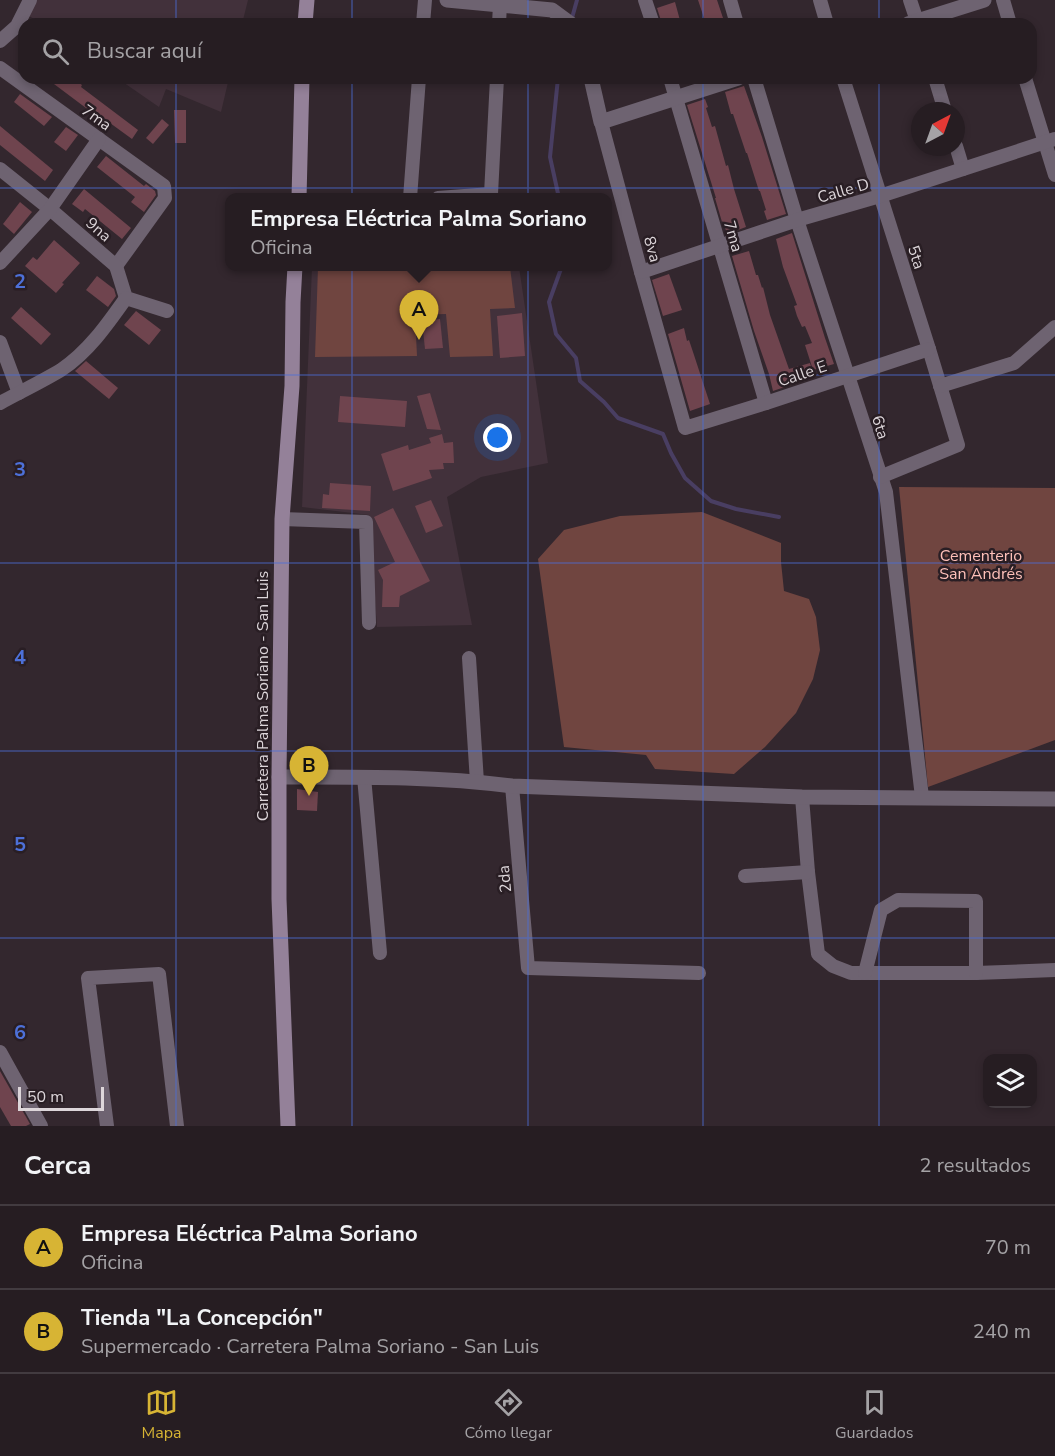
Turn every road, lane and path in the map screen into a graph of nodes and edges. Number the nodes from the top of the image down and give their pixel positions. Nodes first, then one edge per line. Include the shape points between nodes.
1 (30, 0) edge
2 (307, 0) edge
3 (425, 0) edge
4 (447, 0) edge
5 (645, 0) edge
6 (730, 0) edge
7 (820, 0) edge
8 (910, 0) edge
9 (984, 0) edge
10 (1003, 0) edge
11 (500, 4) junction
12 (538, 4) edge
13 (21, 18) edge
14 (306, 18) edge
15 (424, 18) edge
16 (500, 18) edge
17 (563, 18) edge
18 (651, 18) edge
19 (735, 18) edge
20 (825, 18) edge
21 (913, 18) edge
22 (929, 18) edge
23 (1008, 18) edge
24 (18, 24) edge
25 (0, 41) edge
26 (0, 68) edge
27 (18, 81) edge
28 (22, 84) edge
29 (302, 84) edge
30 (419, 84) edge
31 (497, 84) edge
32 (592, 84) edge
33 (672, 84) edge
34 (720, 84) edge
35 (756, 84) edge
36 (845, 84) edge
37 (937, 84) edge
38 (1027, 84) edge
39 (677, 98) junction
40 (942, 102) edge
41 (601, 122) junction
42 (99, 139) junction
43 (1050, 141) edge
44 (959, 156) edge
45 (0, 169) edge
46 (963, 169) junction
47 (1055, 175) edge
48 (299, 193) edge
49 (410, 193) edge
50 (491, 193) edge
51 (880, 196) junction
52 (50, 209) junction
53 (797, 220) junction
54 (719, 247) junction
55 (0, 263) edge
56 (116, 266) junction
57 (295, 271) edge
58 (641, 272) junction
59 (126, 298) junction
60 (167, 311) dead end
61 (1055, 327) edge
62 (0, 342) edge
63 (929, 349) junction
64 (847, 375) junction
65 (940, 386) junction
66 (19, 393) junction
67 (0, 403) edge
68 (766, 403) junction
69 (685, 428) joint
70 (880, 477) junction
71 (282, 519) junction
72 (369, 623) dead end
73 (469, 658) dead end
74 (279, 777) junction
75 (363, 777) junction
76 (477, 782) junction
77 (512, 786) junction
78 (802, 797) junction
79 (922, 797) junction
80 (1055, 799) edge
81 (808, 872) junction
82 (745, 876) dead end
83 (380, 953) dead end
84 (1055, 970) edge
85 (699, 972) dead end
86 (865, 973) junction
87 (976, 973) junction
88 (0, 1052) edge
89 (41, 1126) edge
90 (107, 1126) edge
91 (177, 1126) edge
92 (288, 1126) edge

1 - 13 street
2 - 14 main road
3 - 15 street
4 - 11 street
5 - 18 street
6 - 19 street
7 - 20 street
8 - 21 street
9 - 22 street
10 - 23 street
11 - 12 street
11 - 16 street
12 - 17 street
24 - 25 street
26 - 27 street, 7ma
28 - 42 street, 7ma
29 - 48 main road
30 - 49 street
31 - 50 street
32 - 41 street, 8va
33 - 39 street, 7ma
34 - 39 street
35 - 53 street, 6ta
36 - 51 street, 5ta
37 - 40 street
38 - 43 street
39 - 41 street
39 - 54 street, 7ma
41 - 58 street, 8va
42 - 52 street
42 - 56 street, 7ma via 164,186 165,198
43 - 46 street, Calle D
43 - 47 street
44 - 46 street
45 - 52 street, 9na
46 - 51 street, Calle D
51 - 53 street, Calle D
51 - 63 street, 5ta
52 - 55 street
52 - 56 street, 9na
53 - 54 street, Calle D
53 - 64 street, 6ta
54 - 58 street, Calle D
54 - 68 street, 7ma
56 - 59 street, 9na
57 - 71 main road, Carretera Palma Soriano - San Luis via 292,386
58 - 69 street, 8va
59 - 60 street
59 - 66 street via 84,350 62,369
61 - 65 street via 1014,363
62 - 66 street
63 - 64 street, Calle E
63 - 65 street, 5ta
64 - 68 street, Calle E
64 - 70 street, 6ta
65 - 70 street, 5ta via 958,445
66 - 67 street
68 - 69 street, Calle E
70 - 79 street, 6ta via 886,492
71 - 72 street via 366,522
71 - 74 main road, Carretera Palma Soriano - San Luis
73 - 76 street
74 - 75 street
74 - 92 main road, Carretera Palma Soriano - San Luis via 279,899
75 - 76 street
75 - 83 street
76 - 77 street
77 - 78 street
77 - 85 street, 2da via 528,968
78 - 79 street
78 - 81 street
79 - 80 street
81 - 82 street
81 - 86 street via 818,954 832,966 850,973
84 - 87 street
86 - 87 street
86 - 87 street via 881,910 898,900 976,901
88 - 89 street
90 - 91 street via 88,978 159,974

